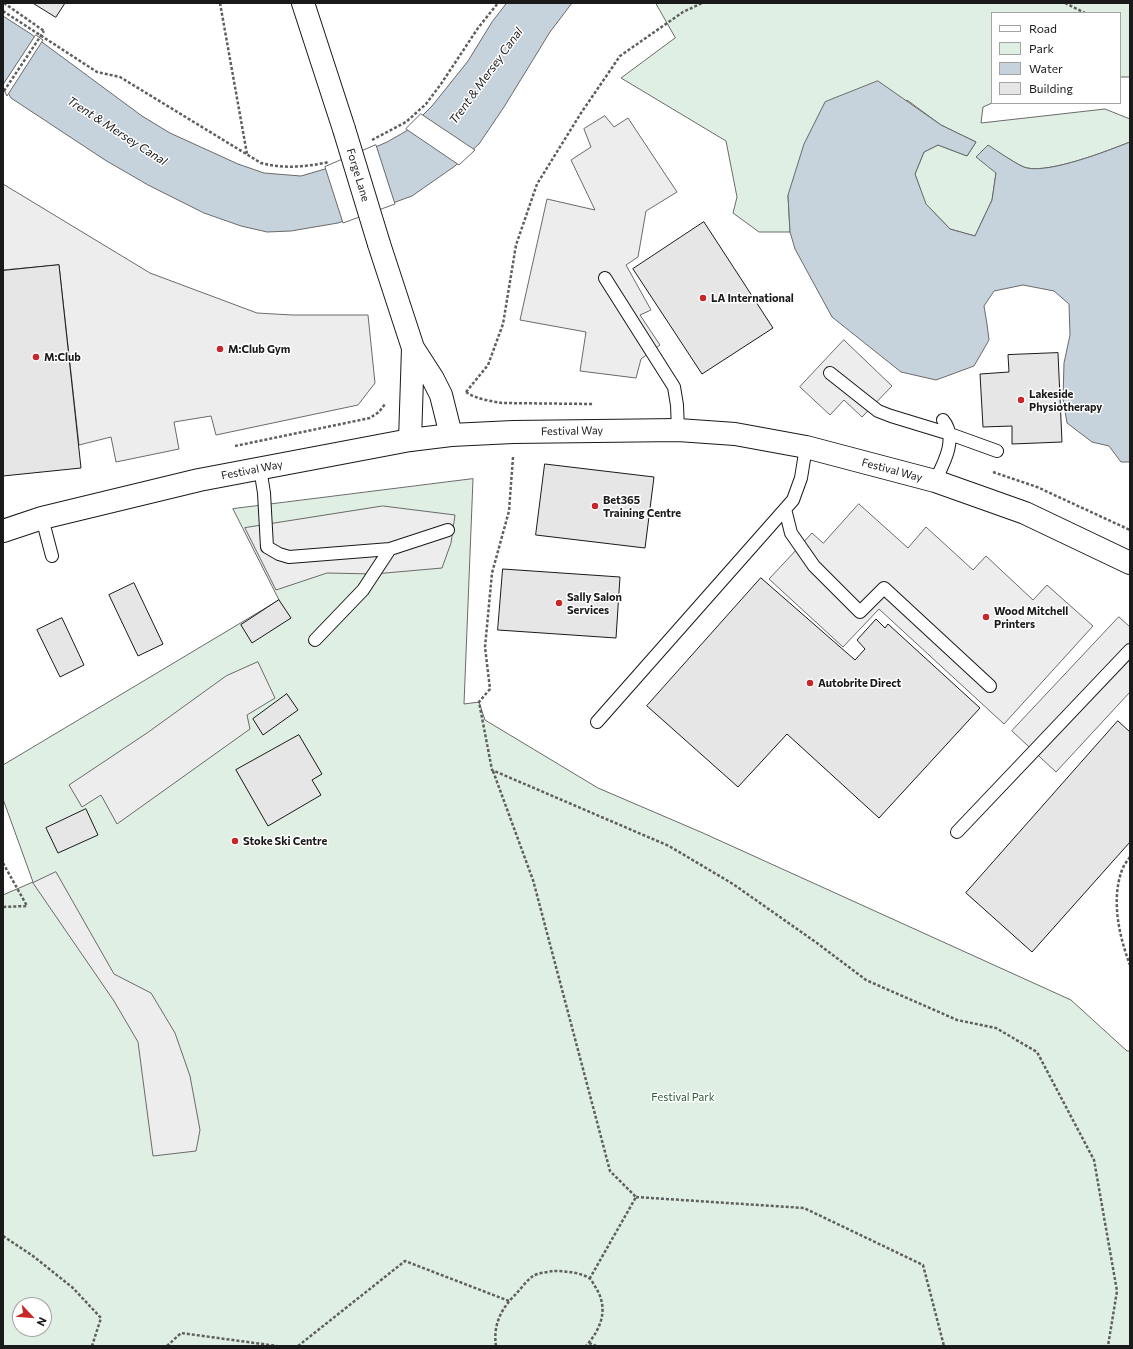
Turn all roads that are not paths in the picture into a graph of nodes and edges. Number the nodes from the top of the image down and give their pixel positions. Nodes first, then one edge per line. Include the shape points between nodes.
1 (303, 3) edge
2 (605, 278) dead end
3 (413, 348) junction
4 (830, 373) dead end
5 (943, 420) dead end
6 (678, 430) junction
7 (950, 434) junction
8 (450, 435) junction
9 (410, 440) junction
10 (806, 447) junction
11 (997, 451) dead end
12 (260, 468) junction
13 (935, 481) junction
14 (785, 509) junction
15 (42, 518) junction
16 (448, 530) dead end
17 (3, 531) edge
18 (390, 549) junction
19 (52, 556) dead end
20 (1130, 563) edge
21 (315, 640) dead end
22 (1130, 650) edge
23 (990, 686) dead end
24 (598, 722) dead end
25 (957, 832) dead end

1 - 3 main road, Forge Lane, bridge
2 - 6 lane via 674,387
3 - 8 main road, Forge Lane via 441,395
3 - 9 main road, Forge Lane
4 - 7 lane via 878,411
5 - 7 lane
6 - 8 main road, Festival Way
6 - 10 main road, Festival Way via 735,434
7 - 11 lane
7 - 13 lane via 947,457
8 - 9 main road, Festival Way
9 - 12 main road, Festival Way
10 - 13 main road, Festival Way
10 - 14 lane via 801,478 793,500
12 - 15 main road, Festival Way
12 - 18 lane via 267,547 289,557
13 - 20 main road, Festival Way via 1025,513
14 - 23 lane via 791,533 814,566 860,612 884,588
14 - 24 lane
15 - 17 main road, Festival Way
15 - 19 lane
16 - 18 lane
18 - 21 lane via 363,590
22 - 25 lane

